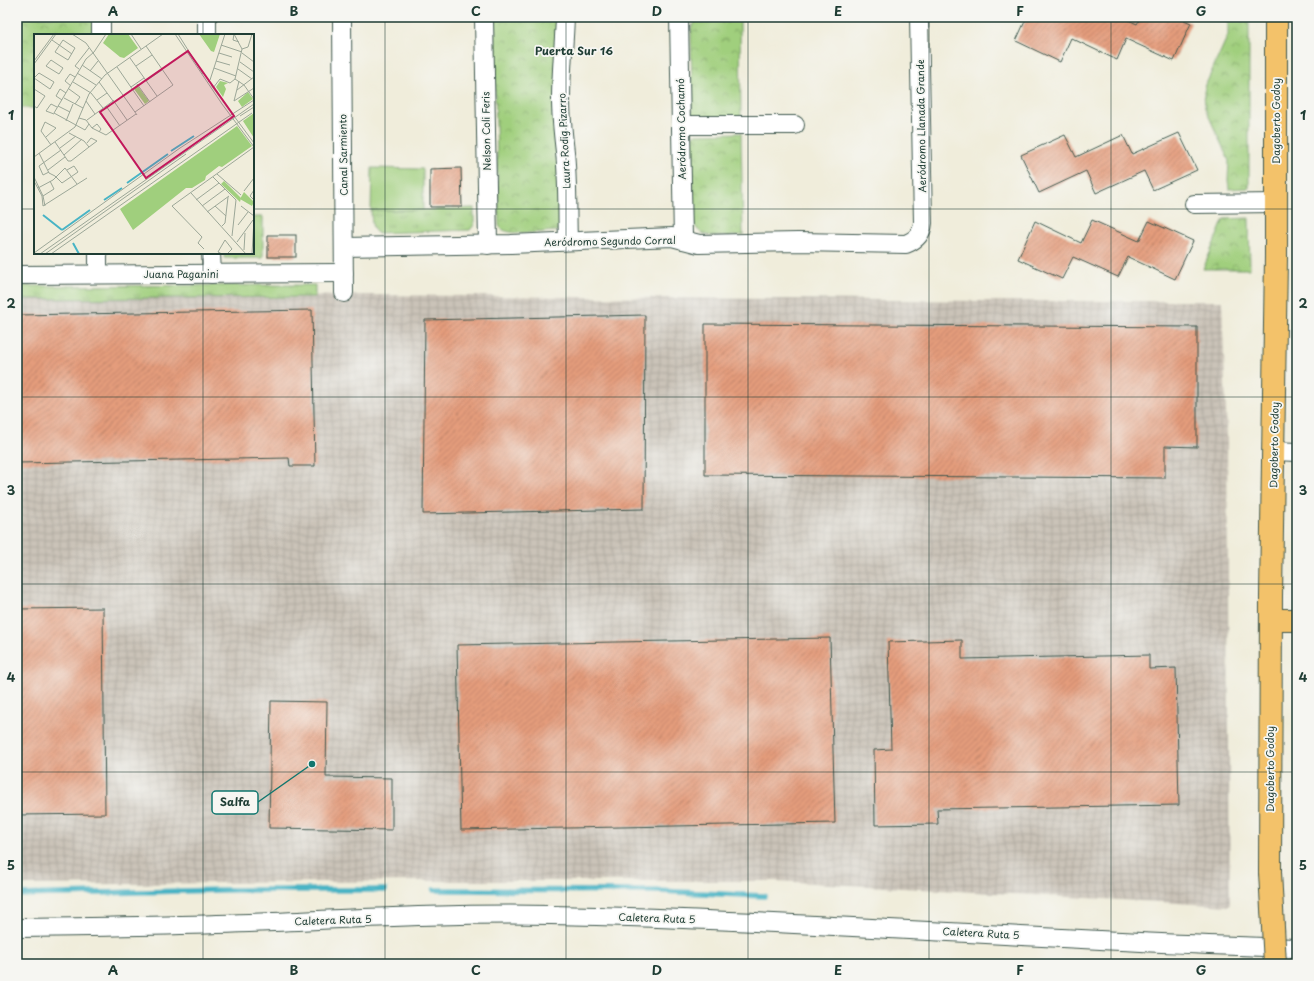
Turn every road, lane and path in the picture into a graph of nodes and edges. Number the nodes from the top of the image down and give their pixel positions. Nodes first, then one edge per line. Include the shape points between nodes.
1 (101, 17) edge
2 (206, 17) edge
3 (342, 17) edge
4 (484, 17) edge
5 (564, 17) edge
6 (679, 17) edge
7 (919, 17) edge
8 (1276, 17) edge
9 (101, 34) edge
10 (207, 34) edge
11 (681, 125) junction
12 (795, 125) dead end
13 (1194, 204) dead end
14 (1276, 204) junction
15 (920, 235) joint
16 (683, 240) junction
17 (568, 241) junction
18 (488, 245) junction
19 (344, 248) junction
20 (98, 254) edge
21 (211, 254) edge
22 (344, 273) junction
23 (98, 274) junction
24 (212, 274) junction
25 (17, 275) edge
26 (344, 293) dead end
27 (1274, 451) junction
28 (1297, 452) edge
29 (1271, 620) junction
30 (1297, 620) edge
31 (17, 928) edge
32 (1297, 948) edge
33 (1275, 964) edge

1 - 9 street
2 - 10 street
3 - 19 street, Canal Sarmiento
4 - 18 street, Nelson Coli Feris
5 - 17 street, Laura Rodig Pizarro via 561,99
6 - 11 street, Aeródromo Cochamó
7 - 15 street, Aeródromo Llanada Grande via 923,223
8 - 14 main road, Dagoberto Godoy
11 - 12 street
11 - 16 street, Aeródromo Cochamó
13 - 14 street
14 - 27 main road, Dagoberto Godoy
15 - 16 street, Aeródromo Segundo Corral via 906,244 698,244
16 - 17 street, Aeródromo Segundo Corral via 672,238
17 - 18 street, Aeródromo Segundo Corral
18 - 19 street, Aeródromo Segundo Corral
19 - 22 street, Canal Sarmiento
20 - 23 street
21 - 24 street
22 - 24 street, Juana Paganini
22 - 26 street, Canal Sarmiento
23 - 24 street, Juana Paganini
23 - 25 street, Juana Paganini
27 - 28 street
27 - 29 main road, Dagoberto Godoy
29 - 30 main road
29 - 33 main road, Dagoberto Godoy, bridge via 1270,872
31 - 32 street, Caletera Ruta 5 via 411,916 546,915 715,919 1110,941

